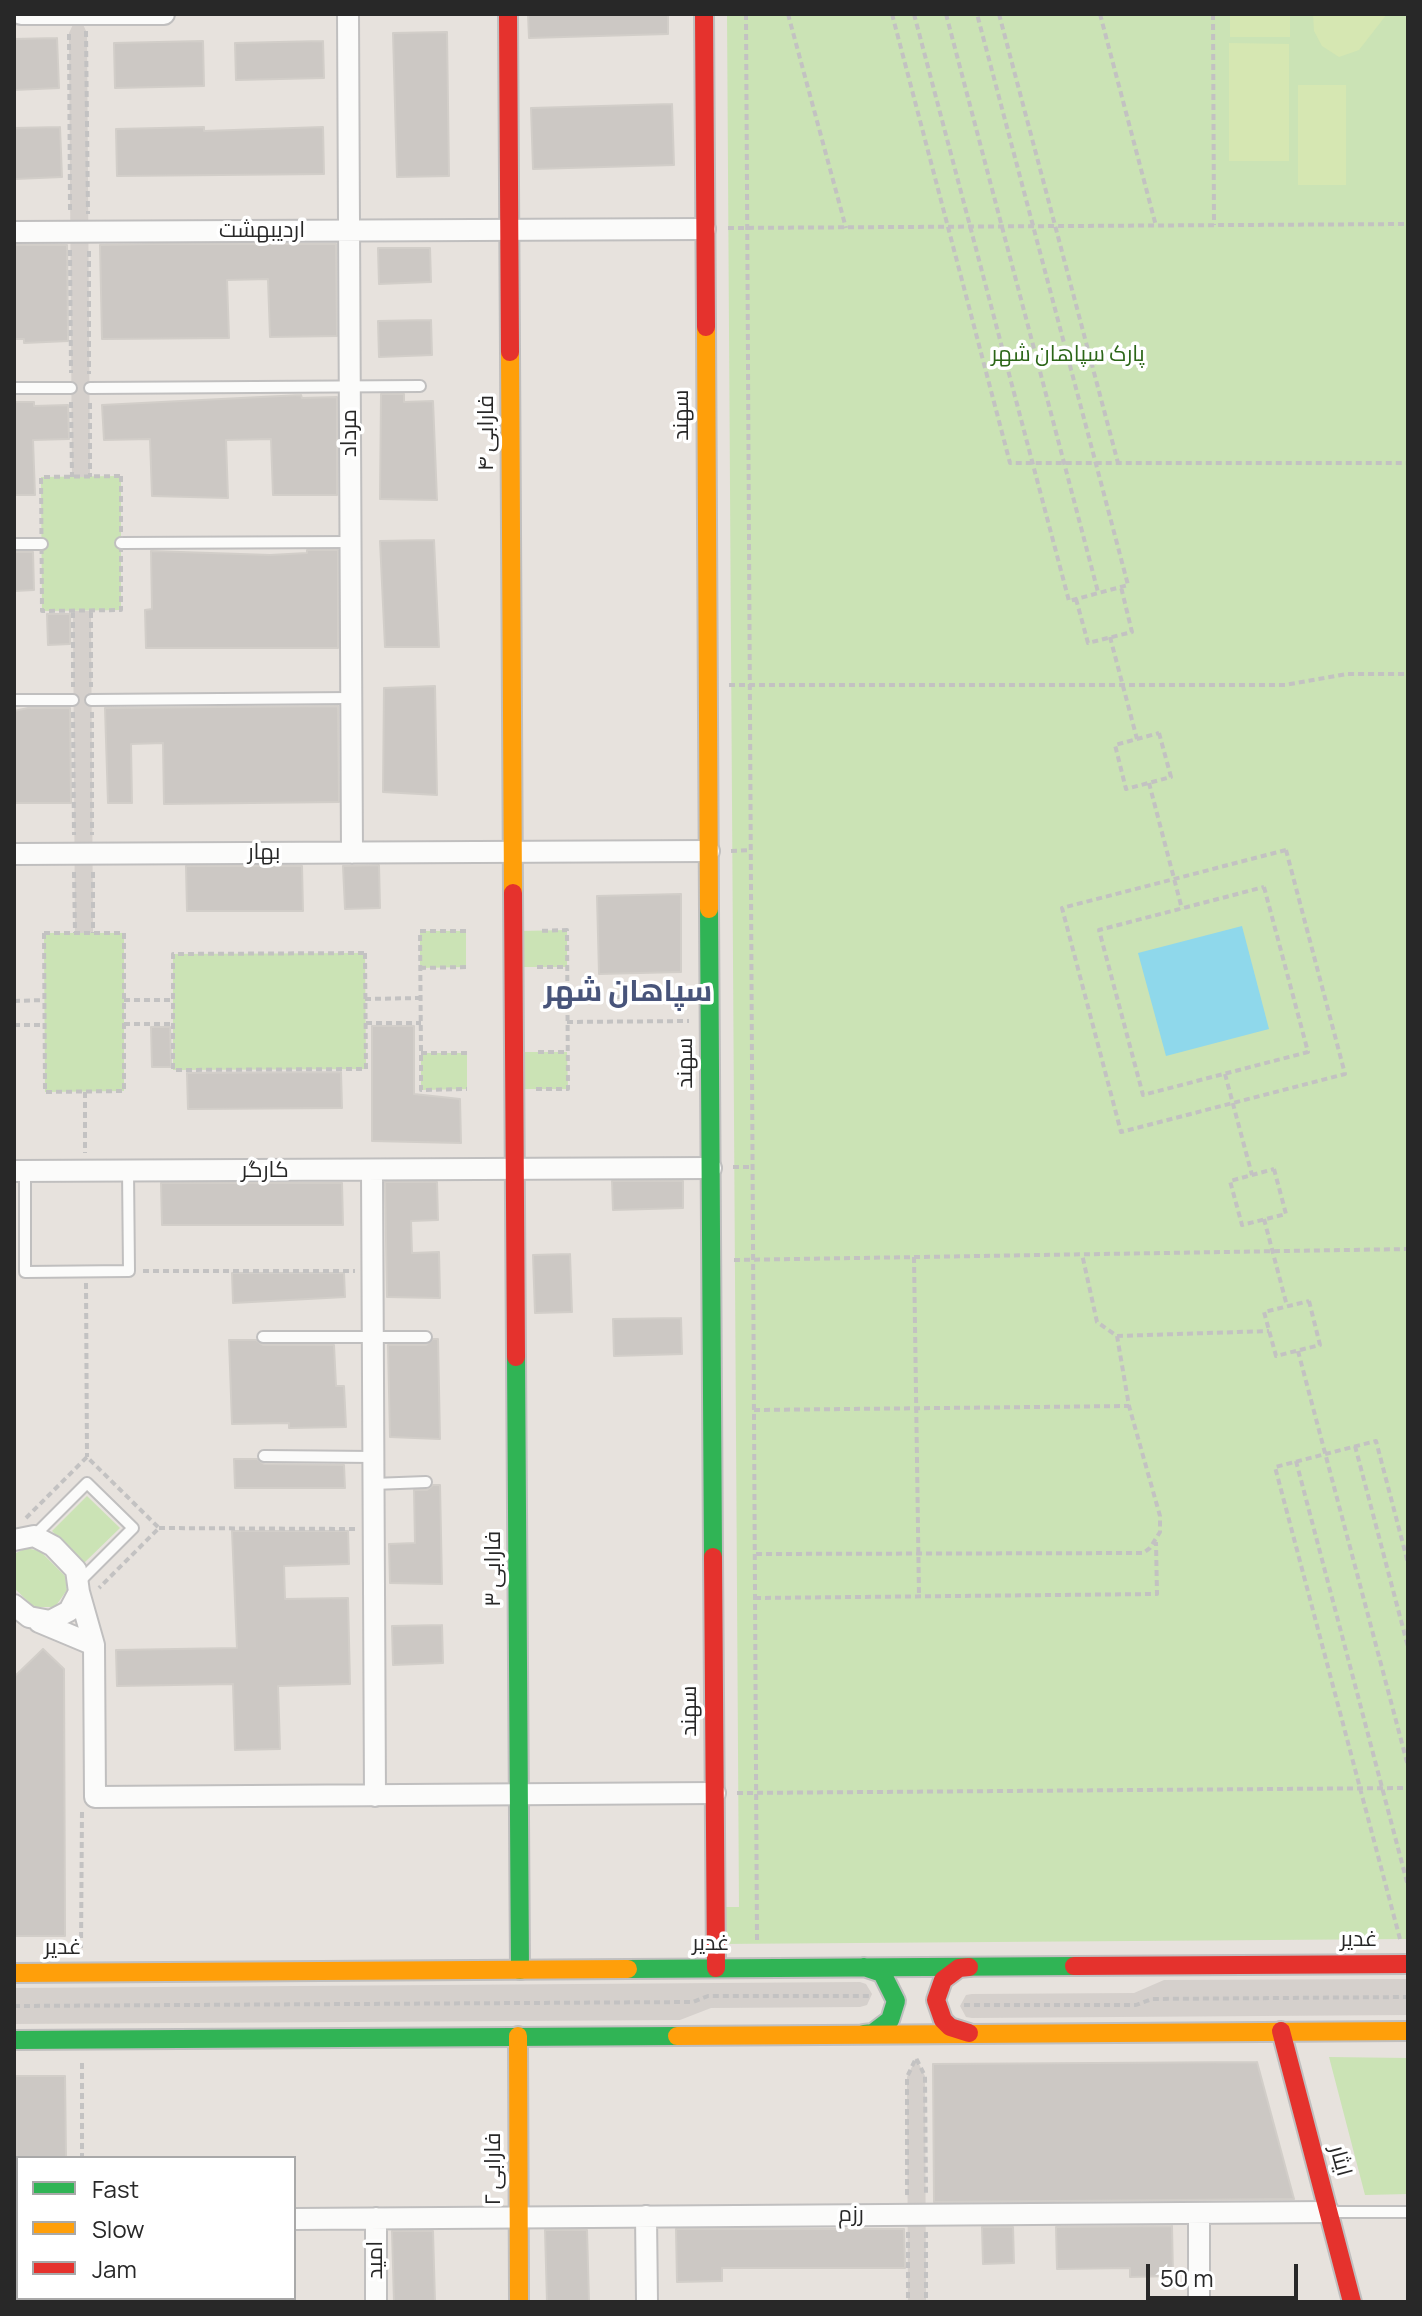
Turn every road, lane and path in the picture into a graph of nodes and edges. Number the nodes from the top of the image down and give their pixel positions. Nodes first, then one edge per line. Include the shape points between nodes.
1 (21, 14) edge
2 (164, 14) edge
3 (348, 14) edge
4 (508, 14) edge
5 (704, 14) edge
6 (746, 14) edge
7 (788, 14) edge
8 (892, 14) edge
9 (914, 14) edge
10 (946, 14) edge
11 (977, 14) edge
12 (999, 14) edge
13 (1100, 14) edge
14 (1213, 14) edge
15 (1408, 224) edge
16 (1214, 225) junction
17 (1055, 226) junction
18 (1156, 226) junction
19 (948, 227) junction
20 (970, 227) junction
21 (1002, 227) junction
22 (1033, 227) junction
23 (747, 228) junction
24 (846, 228) junction
25 (705, 229) junction
26 (349, 230) junction
27 (510, 230) junction
28 (14, 232) edge
29 (420, 386) dead end
30 (350, 387) junction
31 (14, 388) edge
32 (71, 388) dead end
33 (90, 388) dead end
34 (1032, 462) junction
35 (1064, 463) junction
36 (1096, 463) junction
37 (1118, 463) junction
38 (1408, 463) edge
39 (72, 477) dead end
40 (90, 477) dead end
41 (350, 542) junction
42 (121, 543) dead end
43 (14, 544) edge
44 (42, 544) dead end
45 (1121, 587) junction
46 (1098, 593) junction
47 (1076, 599) junction
48 (1110, 637) junction
49 (1408, 674) edge
50 (708, 685) junction
51 (750, 685) junction
52 (1123, 685) junction
53 (351, 698) junction
54 (14, 700) edge
55 (73, 700) junction
56 (91, 700) junction
57 (1137, 739) junction
58 (1149, 783) junction
59 (709, 851) junction
60 (513, 852) junction
61 (352, 853) junction
62 (14, 854) edge
63 (83, 854) junction
64 (1174, 879) junction
65 (1182, 909) junction
66 (466, 931) dead end
67 (536, 931) dead end
68 (75, 933) junction
69 (93, 933) junction
70 (466, 967) dead end
71 (536, 967) dead end
72 (567, 967) junction
73 (420, 968) junction
74 (567, 997) junction
75 (710, 997) junction
76 (421, 998) junction
77 (365, 999) junction
78 (45, 1000) junction
79 (124, 1000) junction
80 (173, 1000) junction
81 (14, 1001) edge
82 (567, 1022) junction
83 (710, 1022) junction
84 (366, 1023) junction
85 (421, 1023) junction
86 (124, 1024) junction
87 (173, 1024) junction
88 (14, 1025) edge
89 (45, 1025) junction
90 (537, 1052) dead end
91 (567, 1052) junction
92 (421, 1053) junction
93 (467, 1053) dead end
94 (1225, 1074) junction
95 (467, 1089) dead end
96 (522, 1089) dead end
97 (85, 1092) junction
98 (1233, 1103) junction
99 (515, 1168) junction
100 (711, 1168) junction
101 (128, 1170) junction
102 (19, 1171) edge
103 (85, 1171) junction
104 (372, 1171) junction
105 (1252, 1175) junction
106 (1264, 1219) junction
107 (1408, 1249) edge
108 (1272, 1251) junction
109 (1082, 1254) junction
110 (914, 1257) junction
111 (753, 1260) junction
112 (712, 1261) junction
113 (86, 1271) junction
114 (129, 1271) junction
115 (372, 1271) junction
116 (1287, 1306) junction
117 (1269, 1331) junction
118 (1117, 1336) junction
119 (263, 1337) dead end
120 (426, 1337) dead end
121 (373, 1338) junction
122 (1298, 1351) junction
123 (1129, 1406) junction
124 (916, 1409) junction
125 (754, 1410) junction
126 (1355, 1446) junction
127 (1325, 1453) junction
128 (264, 1456) dead end
129 (87, 1457) junction
130 (373, 1457) junction
131 (1296, 1461) junction
132 (426, 1482) dead end
133 (373, 1484) junction
134 (159, 1528) junction
135 (373, 1529) junction
136 (21, 1537) edge
137 (1156, 1540) junction
138 (755, 1554) junction
139 (919, 1554) junction
140 (1408, 1563) edge
141 (79, 1587) junction
142 (919, 1596) junction
143 (755, 1598) junction
144 (21, 1611) edge
145 (94, 1645) junction
146 (1408, 1647) edge
147 (1408, 1766) edge
148 (1408, 1788) edge
149 (1360, 1789) junction
150 (1382, 1789) junction
151 (757, 1792) junction
152 (715, 1793) junction
153 (519, 1794) junction
154 (375, 1796) junction
155 (95, 1797) junction
156 (1408, 1886) edge
157 (1400, 1939) dead end
158 (757, 1943) dead end
159 (81, 1948) dead end
160 (1408, 1964) edge
161 (969, 1966) junction
162 (862, 1967) junction
163 (716, 1968) junction
164 (520, 1970) junction
165 (14, 1973) edge
166 (895, 1996) junction
167 (1408, 1997) edge
168 (937, 2005) junction
169 (14, 2006) edge
170 (1281, 2031) junction
171 (1408, 2031) edge
172 (970, 2033) junction
173 (863, 2034) junction
174 (518, 2036) junction
175 (14, 2040) edge
176 (82, 2063) dead end
177 (82, 2156) edge
178 (1329, 2212) junction
179 (1408, 2212) edge
180 (917, 2214) junction
181 (1199, 2214) junction
182 (646, 2216) junction
183 (519, 2217) junction
184 (376, 2218) junction
185 (296, 2219) edge
186 (376, 2302) edge
187 (519, 2302) edge
188 (647, 2302) edge
189 (908, 2302) edge
190 (926, 2302) edge
191 (1199, 2302) edge
192 (1352, 2302) edge

1 - 2 street
3 - 26 street, مرداد
4 - 27 street, فارابی ۴
5 - 25 street, سهند
6 - 23 path
7 - 24 path
8 - 19 path
9 - 20 path
10 - 21 path
11 - 22 path
12 - 17 path
13 - 18 path
14 - 16 path
15 - 16 path
16 - 18 path
17 - 18 path
17 - 22 path
17 - 37 path
19 - 20 path
19 - 24 path
19 - 34 path via 1010,463
20 - 21 path
20 - 34 path
21 - 22 path
21 - 35 path
22 - 36 path
23 - 24 path
23 - 25 path
23 - 51 path
25 - 27 street, اردیبهشت
25 - 50 street, سهند
26 - 27 street, اردیبهشت
26 - 28 street, اردیبهشت
26 - 30 street, مرداد
27 - 60 street, فارابی ۴
29 - 30 lane
30 - 33 lane
30 - 41 street, مرداد
31 - 32 lane
34 - 35 path
34 - 47 path via 1069,601
35 - 36 path
35 - 46 path
36 - 37 path
36 - 45 path via 1128,585
37 - 38 path
39 - 40 path
41 - 42 lane
41 - 53 street, مرداد
43 - 44 lane
45 - 46 path
45 - 48 path via 1132,632
46 - 47 path
47 - 48 path via 1088,643
48 - 52 path
49 - 52 path via 1347,674 1285,685
50 - 51 path
50 - 59 street, سهند
51 - 52 path
51 - 111 path
52 - 57 path
53 - 56 lane
53 - 61 street, مرداد
54 - 55 lane
55 - 56 path via 73,611 91,611
55 - 63 path
56 - 63 path
57 - 58 path via 1159,733 1171,777
57 - 58 path via 1115,745 1126,789
58 - 64 path
59 - 60 street, بهار
59 - 75 street, سهند
60 - 61 street, بهار
60 - 99 street, فارابی ۴
61 - 63 street, بهار
62 - 63 street, بهار
63 - 68 path
63 - 69 path
64 - 65 path
64 - 98 path via 1286,850 1294,880 1345,1074
64 - 98 path via 1062,908 1085,998 1121,1132
65 - 94 path via 1099,930 1143,1095
65 - 94 path via 1264,887 1308,1052
66 - 73 path via 420,931
67 - 72 path via 567,930
68 - 69 path
68 - 78 path via 44,933
69 - 79 path via 124,933
70 - 73 path
71 - 72 path
72 - 74 path
73 - 76 path
74 - 75 path
74 - 82 path
75 - 83 street, سهند
76 - 77 path
76 - 85 path
77 - 80 path via 365,953 173,954
77 - 84 path
78 - 81 path
78 - 89 path
79 - 80 path
79 - 86 path
80 - 87 path
82 - 83 path
82 - 91 path
83 - 100 street, سهند
84 - 85 path
84 - 87 path via 366,1069 173,1070
85 - 92 path
86 - 87 path
86 - 97 path via 124,1091
88 - 89 path
89 - 97 path via 45,1092
90 - 91 path
91 - 96 path via 568,1089
92 - 93 path
92 - 95 path via 421,1090
94 - 98 path
97 - 103 path
98 - 105 path
99 - 100 street, کارگر
99 - 104 street, کارگر
99 - 153 street, فارابی ۳
100 - 112 street, سهند
101 - 103 street, کارگر
101 - 104 street, کارگر
101 - 114 lane
102 - 103 street, کارگر
102 - 113 lane via 25,1272
104 - 115 street
105 - 106 path via 1230,1181 1242,1225
105 - 106 path via 1274,1169 1286,1214
106 - 108 path
107 - 108 path
108 - 109 path
108 - 116 path
109 - 110 path
109 - 118 path via 1097,1322
110 - 111 path
110 - 124 path
111 - 112 path
111 - 125 path
112 - 152 street, سهند
113 - 114 lane
113 - 129 path
114 - 115 path
115 - 121 street
116 - 117 path via 1264,1312
116 - 122 path via 1309,1301 1320,1345
117 - 118 path
117 - 122 path via 1276,1356
118 - 123 path
119 - 121 lane
120 - 121 lane
121 - 130 street
122 - 127 path
123 - 124 path
123 - 137 path via 1160,1516
124 - 125 path
124 - 139 path
125 - 138 path
126 - 127 path
126 - 140 path via 1376,1441
126 - 146 path
127 - 131 path
127 - 147 path
128 - 130 lane
129 - 134 path
129 - 136 path via 21,1524
130 - 133 street
131 - 149 path via 1275,1467
131 - 150 path
132 - 133 lane
133 - 135 street
134 - 135 path
134 - 141 path via 92,1594
135 - 154 street
136 - 141 street via 53,1546 70,1562
136 - 141 lane via 87,1483 133,1528
137 - 139 path via 1143,1553
137 - 142 path via 1157,1594
138 - 139 path
138 - 143 path
139 - 142 path
141 - 144 street via 61,1617 39,1621
141 - 145 street
142 - 143 path
143 - 151 path
144 - 145 street
145 - 155 street
148 - 150 path
149 - 150 path
149 - 151 path
149 - 157 path
150 - 156 path
151 - 152 path
151 - 158 path
152 - 153 street
152 - 163 street, سهند
153 - 154 street
153 - 164 street, فارابی ۳
154 - 155 street
155 - 159 path via 82,1806
160 - 161 street, غدیر
161 - 162 street, غدیر
161 - 168 street via 943,1980
162 - 163 street, غدیر
162 - 166 street via 882,1973
163 - 164 street, غدیر
164 - 165 street, غدیر
166 - 169 path
166 - 173 street via 890,2020
167 - 168 path
168 - 172 street via 950,2027
170 - 171 street
170 - 172 street
170 - 178 street, ایثار
172 - 173 street
173 - 174 street
174 - 175 street
174 - 183 street, فارابی ۲
176 - 177 path
178 - 179 lane, رزم
178 - 181 street, رزم
178 - 192 street, ایثار
180 - 180 path via 925,2076 916,2058 907,2077
180 - 181 street, رزم
180 - 182 street, رزم
180 - 189 path
180 - 190 path
181 - 191 street
182 - 183 street, رزم
182 - 188 street
183 - 184 street, رزم
183 - 187 street, فارابی ۲
184 - 185 street, رزم
184 - 186 street, امید

